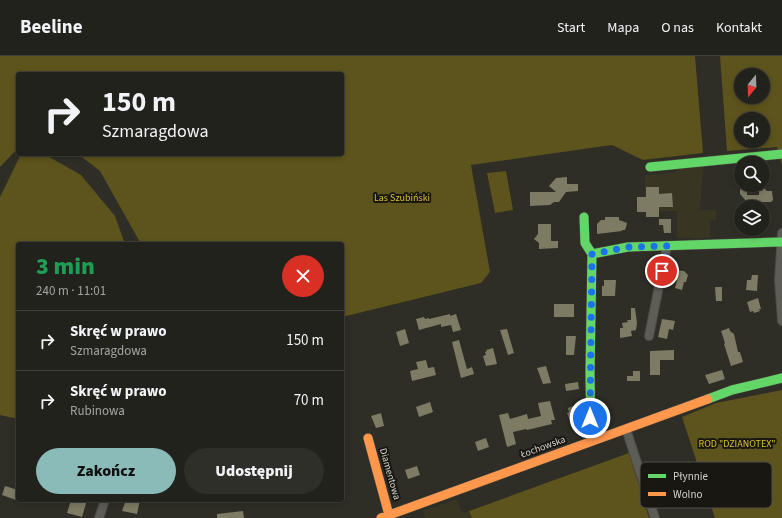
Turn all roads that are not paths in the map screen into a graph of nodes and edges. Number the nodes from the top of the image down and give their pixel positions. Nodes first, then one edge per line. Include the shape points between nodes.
1 (782, 154) edge
2 (650, 167) dead end
3 (584, 217) dead end
4 (782, 237) edge
5 (668, 246) junction
6 (592, 254) junction
7 (782, 321) edge
8 (649, 336) dead end
9 (782, 378) edge
10 (626, 429) junction
11 (368, 438) dead end
12 (591, 441) junction
13 (640, 472) edge
14 (104, 502) edge
15 (652, 508) edge
16 (385, 517) edge
17 (99, 518) edge
18 (655, 518) edge

1 - 2 street
3 - 6 street via 585,243
4 - 5 street
4 - 7 street via 779,280
5 - 6 street via 628,247
5 - 8 street
6 - 12 street
9 - 10 street, Łochowska via 732,390
10 - 12 street, Łochowska
10 - 13 street
11 - 16 street, Diamentowa
12 - 16 street, Łochowska
14 - 17 street
15 - 18 street

